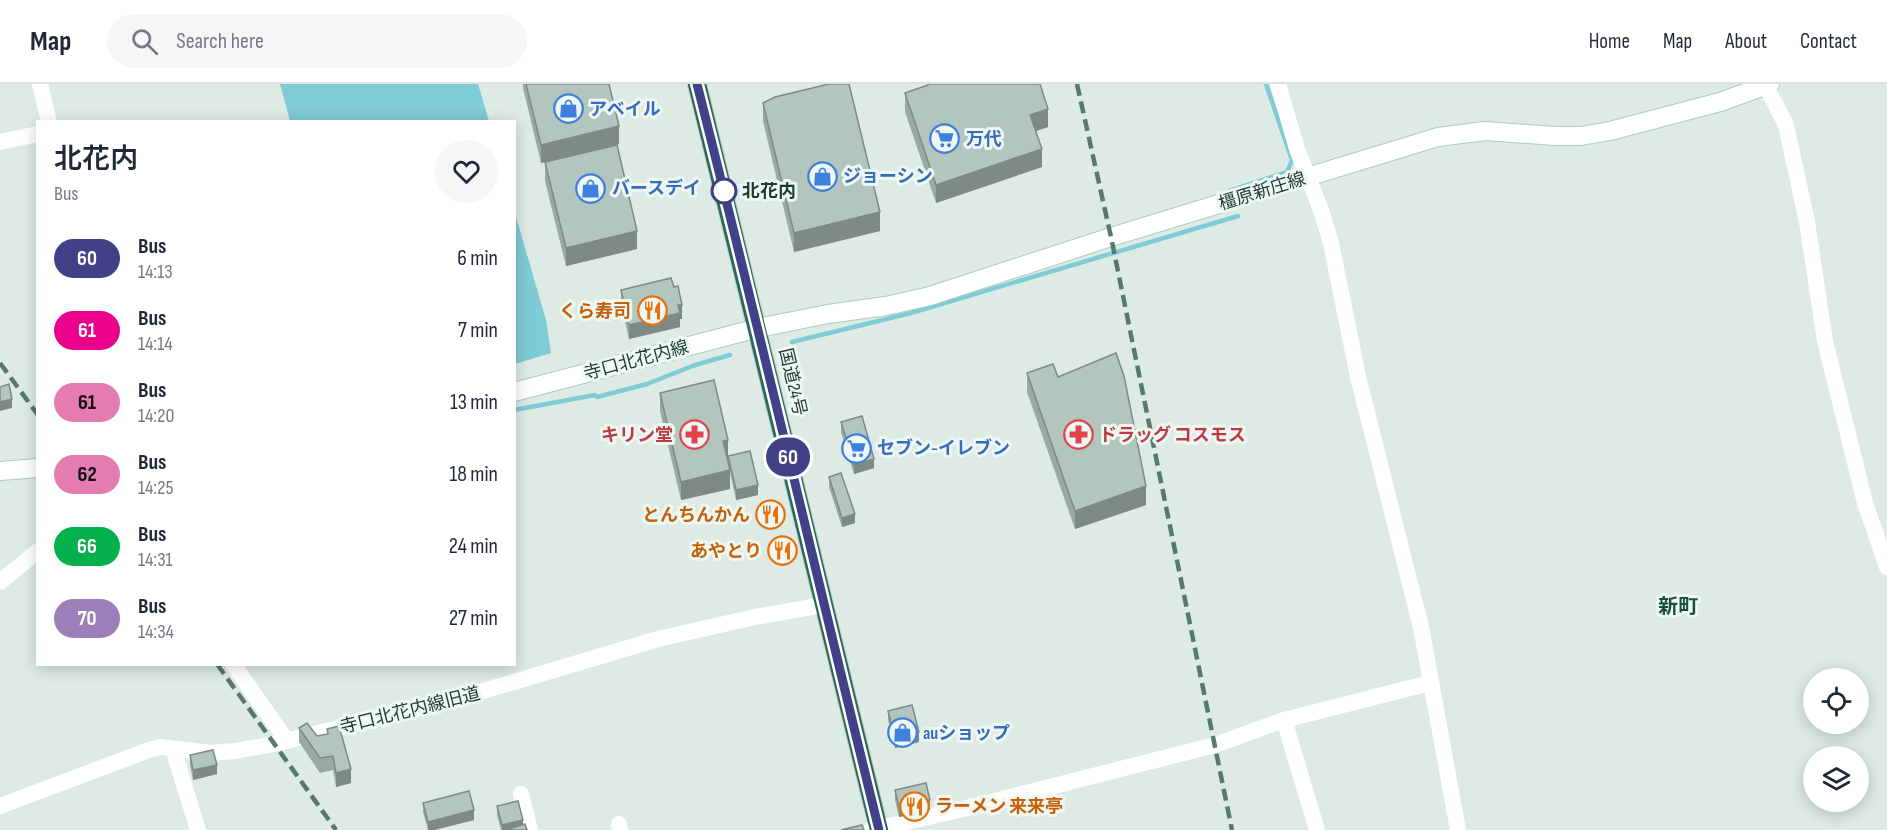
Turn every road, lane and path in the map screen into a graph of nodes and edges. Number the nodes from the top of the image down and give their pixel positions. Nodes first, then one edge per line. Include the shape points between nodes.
1 (40, 84) edge
2 (697, 84) edge
3 (1278, 84) edge
4 (1768, 85) edge
5 (49, 120) edge
6 (36, 134) edge
7 (0, 142) edge
8 (1308, 178) junction
9 (758, 328) junction
10 (516, 391) edge
11 (36, 468) edge
12 (0, 471) edge
13 (36, 553) edge
14 (1887, 567) edge
15 (0, 582) edge
16 (823, 605) junction
17 (234, 666) edge
18 (1430, 683) junction
19 (1284, 720) junction
20 (287, 741) junction
21 (173, 749) junction
22 (522, 794) dead end
23 (0, 806) edge
24 (876, 829) edge
25 (198, 830) edge
26 (530, 830) edge
27 (1317, 830) edge
28 (1458, 830) edge

1 - 5 street
2 - 9 highway, 国道24号
3 - 8 street
4 - 8 main road, 橿原新庄線 via 1720,102 1581,136 1485,131 1438,137
4 - 14 street via 1786,125 1807,222 1825,341 1865,503
6 - 7 street
8 - 9 main road, 橿原新庄線 via 930,296
8 - 18 street via 1331,243 1368,419 1418,611
9 - 10 main road, 寺口北花内線
9 - 16 highway, 国道24号
11 - 12 main road
13 - 15 street
16 - 20 street, 寺口北花内線旧道 via 658,639 464,697
16 - 24 highway, 国道24号
17 - 20 street
18 - 19 street
18 - 28 street
19 - 24 street via 1215,745
19 - 27 street
20 - 21 street, 寺口北花内線旧道 via 212,753
21 - 23 street, 寺口北花内線旧道 via 149,750
21 - 25 street
22 - 26 street

